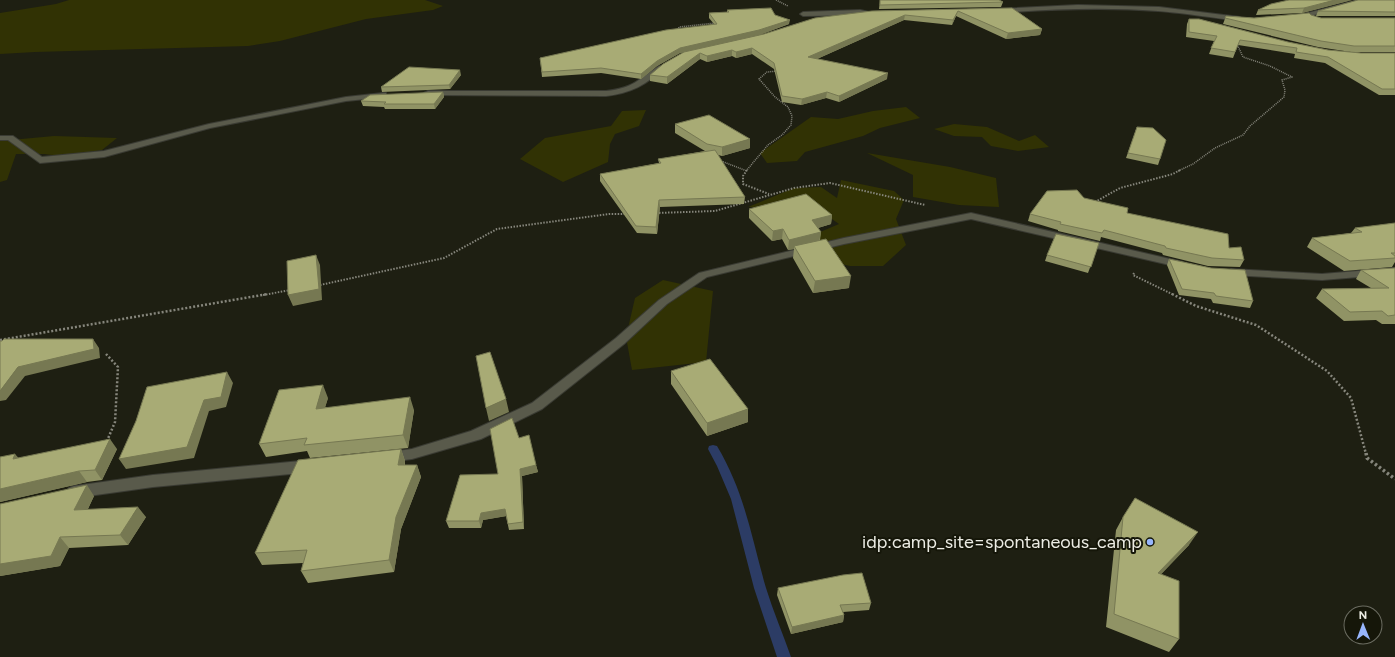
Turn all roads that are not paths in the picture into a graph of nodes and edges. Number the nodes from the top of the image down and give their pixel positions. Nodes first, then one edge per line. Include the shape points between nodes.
1 (1364, 0) edge
2 (1135, 8) junction
3 (987, 11) edge
4 (871, 13) junction
5 (879, 13) edge
6 (803, 14) dead end
7 (1302, 16) junction
8 (1288, 17) edge
9 (1246, 18) edge
10 (1191, 20) edge
11 (1319, 20) edge
12 (806, 22) edge
13 (665, 64) edge
14 (420, 94) edge
15 (391, 95) edge
16 (0, 138) edge
17 (1194, 267) edge
18 (1223, 271) edge
19 (1395, 271) edge
20 (374, 458) edge
21 (322, 464) edge
22 (58, 495) edge

1 - 7 street
2 - 3 street
2 - 9 street
2 - 10 street
4 - 5 street
4 - 6 street
4 - 12 street
7 - 8 street
7 - 11 street
13 - 14 street via 642,83 620,91 589,94
15 - 16 street via 346,99 209,126 104,154 40,160 10,138
17 - 20 street via 971,216 844,241 703,275 663,302 620,341 537,406 476,435 412,454
18 - 19 street via 1322,277
21 - 22 street via 153,481

